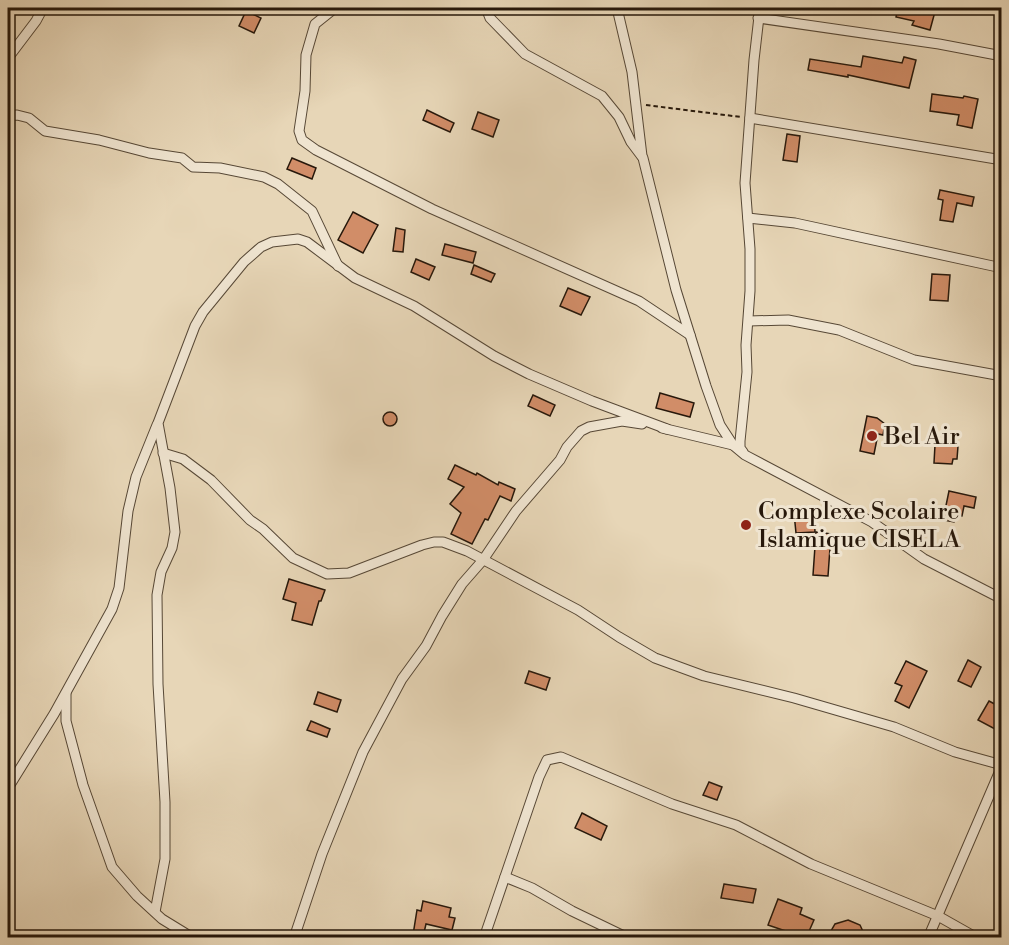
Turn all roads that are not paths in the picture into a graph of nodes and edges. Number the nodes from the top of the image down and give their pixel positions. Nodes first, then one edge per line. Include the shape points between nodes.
1 (43, 8) edge
2 (335, 8) edge
3 (486, 8) edge
4 (617, 8) edge
5 (759, 13) edge
6 (1002, 56) edge
7 (8, 58) edge
8 (8, 116) edge
9 (750, 118) junction
10 (643, 158) junction
11 (1002, 160) edge
12 (748, 218) junction
13 (338, 266) junction
14 (1002, 268) edge
15 (749, 321) junction
16 (690, 335) junction
17 (1002, 376) edge
18 (158, 423) junction
19 (667, 429) junction
20 (733, 445) junction
21 (163, 453) junction
22 (745, 455) junction
23 (483, 560) junction
24 (1002, 599) edge
25 (65, 691) junction
26 (1002, 765) edge
27 (8, 788) edge
28 (505, 876) junction
29 (155, 912) junction
30 (938, 916) junction
31 (622, 936) edge
32 (192, 938) edge
33 (294, 938) edge
34 (484, 938) edge
35 (928, 938) edge
36 (977, 938) edge

1 - 7 street
2 - 16 street via 315,24 306,55 302,140 432,209 639,301
3 - 10 street via 490,18 525,54 602,96
4 - 10 street via 632,72
5 - 6 street
5 - 9 street
8 - 13 street via 29,118 45,131 182,158 192,167 264,177 312,211
9 - 11 street
9 - 12 street via 745,183
10 - 16 street
12 - 14 street via 795,223
12 - 15 street
13 - 18 street via 307,242 287,239 261,247 202,312
13 - 19 street via 530,374
15 - 17 street via 788,320 839,330 914,360
15 - 22 street via 740,441
16 - 20 street via 720,425
18 - 21 street
18 - 25 street via 136,477 119,588 84,662
19 - 20 street
19 - 23 street via 622,421 581,431 516,511
20 - 22 street
21 - 23 street via 183,459 211,480 287,554 327,574 349,573 434,542 452,545
21 - 29 street via 174,532 172,548 160,572 157,596 165,859
22 - 24 street via 872,522 924,559
23 - 26 street via 578,610 655,658 704,676 894,727 955,752
23 - 33 street via 462,584 402,679 363,752
25 - 27 street
25 - 29 street via 66,721 83,785 112,867
26 - 30 street
28 - 30 street via 543,766 547,760 561,757 672,804 736,825 811,864
28 - 31 street
28 - 34 street
29 - 32 street
30 - 35 street
30 - 36 street

